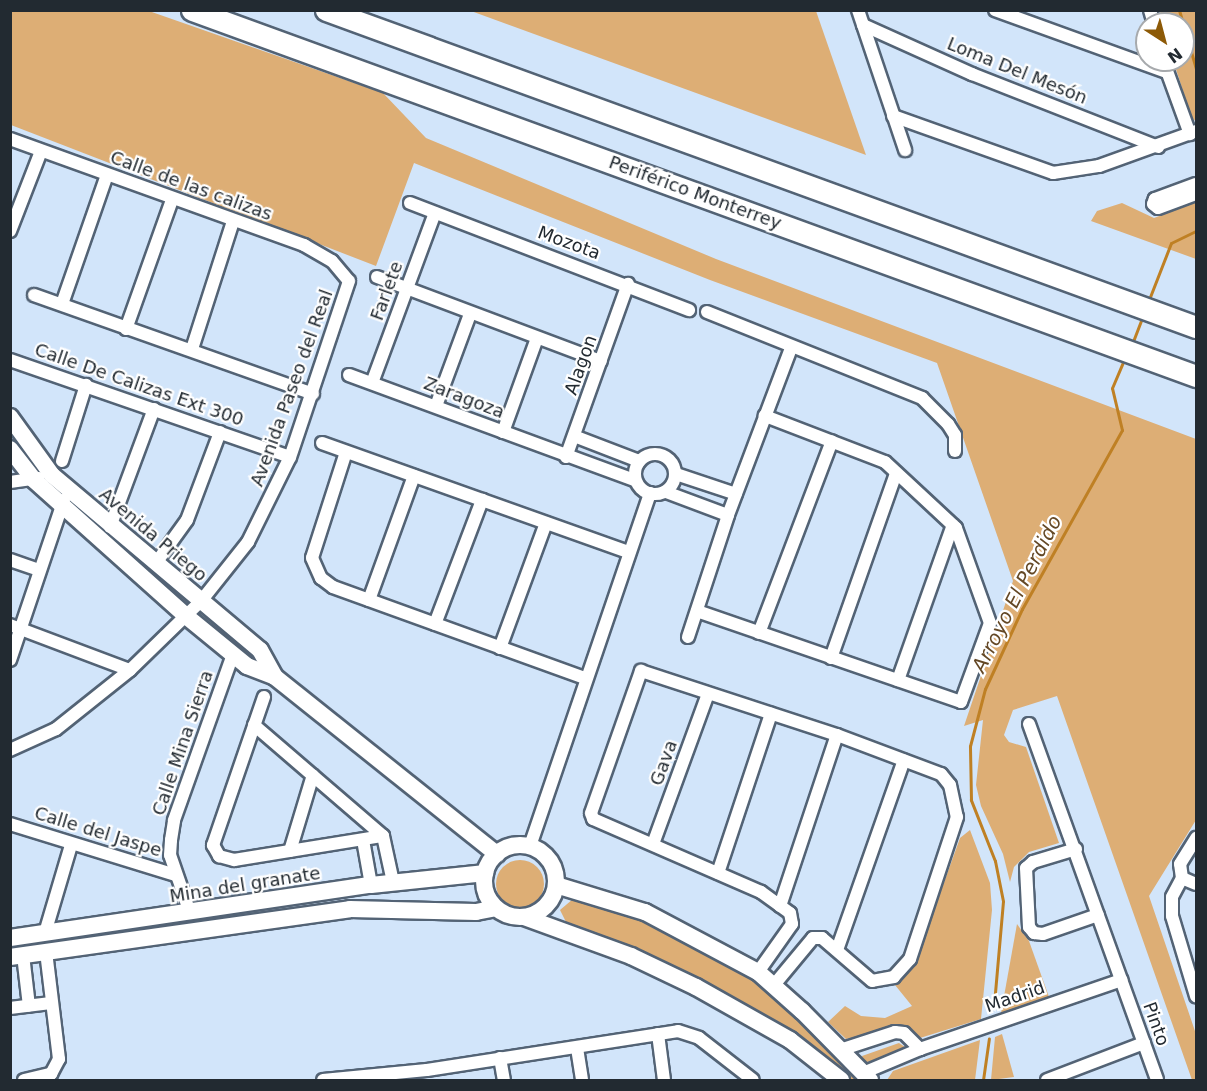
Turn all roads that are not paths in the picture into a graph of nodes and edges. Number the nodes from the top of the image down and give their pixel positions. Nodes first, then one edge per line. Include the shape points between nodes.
1 (192, 10) edge
2 (326, 10) edge
3 (858, 10) edge
4 (995, 10) edge
5 (863, 25) junction
6 (1135, 56) edge
7 (1168, 72) edge
8 (893, 116) junction
9 (1193, 133) edge
10 (10, 139) edge
11 (1158, 147) junction
12 (905, 150) dead end
13 (41, 151) junction
14 (107, 175) junction
15 (1197, 184) edge
16 (1197, 194) edge
17 (172, 200) junction
18 (410, 203) dead end
19 (435, 213) junction
20 (233, 221) junction
21 (10, 231) edge
22 (376, 277) dead end
23 (349, 281) joint
24 (628, 284) junction
25 (407, 288) junction
26 (34, 295) dead end
27 (62, 304) junction
28 (689, 310) dead end
29 (707, 312) dead end
30 (470, 314) junction
31 (1197, 327) edge
32 (126, 328) junction
33 (537, 338) junction
34 (791, 348) junction
35 (192, 350) junction
36 (10, 360) edge
37 (601, 362) junction
38 (349, 375) dead end
39 (1197, 376) edge
40 (372, 383) junction
41 (86, 385) junction
42 (313, 394) junction
43 (436, 406) junction
44 (154, 409) junction
45 (765, 416) junction
46 (10, 417) edge
47 (220, 432) junction
48 (503, 432) junction
49 (574, 436) junction
50 (832, 441) junction
51 (322, 443) dead end
52 (10, 449) edge
53 (955, 451) dead end
54 (346, 452) junction
55 (290, 457) junction
56 (566, 457) junction
57 (63, 460) dead end
58 (639, 461) junction
59 (896, 473) junction
60 (676, 474) junction
61 (52, 475) junction
62 (414, 476) junction
63 (34, 480) junction
64 (635, 480) junction
65 (10, 482) edge
66 (666, 492) junction
67 (650, 494) junction
68 (736, 494) junction
69 (65, 499) junction
70 (482, 500) junction
71 (728, 515) junction
72 (546, 523) junction
73 (953, 525) junction
74 (110, 527) junction
75 (628, 552) junction
76 (10, 560) edge
77 (156, 562) junction
78 (39, 570) junction
79 (369, 600) junction
80 (201, 601) junction
81 (697, 611) junction
82 (186, 616) junction
83 (435, 624) junction
84 (15, 627) edge
85 (759, 633) junction
86 (688, 637) dead end
87 (500, 648) junction
88 (233, 654) junction
89 (831, 658) junction
90 (10, 660) edge
91 (130, 670) junction
92 (275, 677) junction
93 (585, 678) junction
94 (897, 680) junction
95 (708, 694) junction
96 (264, 697) dead end
97 (771, 714) junction
98 (1029, 724) dead end
99 (254, 725) junction
100 (837, 735) junction
101 (10, 750) edge
102 (904, 760) junction
103 (313, 775) junction
104 (10, 824) edge
105 (383, 836) junction
106 (1197, 838) edge
107 (363, 840) junction
108 (652, 844) junction
109 (71, 845) junction
110 (530, 846) junction
111 (1076, 849) junction
112 (290, 851) junction
113 (497, 854) junction
114 (485, 873) junction
115 (718, 873) junction
116 (176, 875) junction
117 (1182, 878) junction
118 (393, 882) junction
119 (1197, 884) edge
120 (371, 885) junction
121 (556, 885) junction
122 (780, 906) junction
123 (496, 908) junction
124 (190, 914) junction
125 (1098, 915) junction
126 (165, 917) junction
127 (524, 917) junction
128 (45, 933) junction
129 (169, 935) junction
130 (10, 938) edge
131 (837, 950) junction
132 (46, 952) junction
133 (1181, 953) junction
134 (17, 956) edge
135 (1197, 959) edge
136 (758, 972) junction
137 (1121, 980) junction
138 (774, 985) junction
139 (1197, 996) edge
140 (51, 1003) junction
141 (29, 1006) junction
142 (10, 1008) edge
143 (658, 1034) junction
144 (1144, 1043) junction
145 (577, 1048) junction
146 (920, 1048) junction
147 (840, 1050) junction
148 (500, 1058) junction
149 (428, 1075) edge
150 (867, 1077) edge
151 (345, 1079) edge
152 (750, 1079) edge
153 (24, 1080) edge
154 (323, 1080) edge
155 (504, 1080) edge
156 (582, 1080) edge
157 (664, 1080) edge
158 (841, 1080) edge
159 (1047, 1080) edge
160 (1157, 1080) edge

1 - 39 highway, Periférico Monterrey
2 - 31 highway
3 - 5 street
4 - 6 street
5 - 8 street
5 - 11 street, Loma Del Mesón via 972,74
7 - 9 street
8 - 11 street via 1053,172 1079,171
8 - 12 street
9 - 11 street
10 - 13 street, Calle de las calizas
13 - 14 street, Calle de las calizas
13 - 21 street
14 - 17 street, Calle de las calizas
14 - 27 street
15 - 16 street via 1155,199 1154,204 1158,208
17 - 20 street, Calle de las calizas
17 - 32 street
18 - 19 street, Mozota
19 - 24 street, Mozota
19 - 25 street, Farlete
20 - 23 street, Calle de las calizas via 319,252
20 - 35 street
22 - 25 street
23 - 42 street, Avenida Paseo del Real
24 - 28 street, Mozota
24 - 37 street, Alagon
25 - 30 street
25 - 40 street, Farlete
26 - 27 street
27 - 32 street
29 - 34 street
30 - 33 street
30 - 43 street
32 - 35 street
33 - 37 street
33 - 48 street
34 - 45 street
34 - 53 street via 922,398 955,435
35 - 42 street
36 - 41 street, Calle De Calizas Ext 300
37 - 49 street, Alagon
38 - 40 street, Zaragoza
40 - 43 street, Zaragoza
41 - 44 street, Calle De Calizas Ext 300
41 - 57 street
42 - 55 street, Avenida Paseo del Real
43 - 48 street, Zaragoza
44 - 47 street, Calle De Calizas Ext 300
44 - 74 street
45 - 50 street
45 - 68 street
46 - 61 street, Avenida Priego
47 - 55 street, Calle De Calizas Ext 300
47 - 77 street via 188,520
48 - 56 street, Zaragoza
49 - 56 street, Alagon
49 - 58 street
50 - 59 street via 885,462
50 - 85 street
51 - 54 street
52 - 63 street, Avenida Priego
54 - 62 street
54 - 79 street via 312,558 315,572 333,587
55 - 80 street, Avenida Paseo del Real via 264,516
56 - 64 street, Zaragoza
58 - 60 street via 651,454 665,456
58 - 64 street
59 - 73 street
59 - 89 street
60 - 66 street
60 - 68 street
61 - 63 street
61 - 69 street, Avenida Priego
62 - 70 street
62 - 79 street
63 - 65 street
63 - 69 street, Avenida Priego
64 - 67 street
66 - 67 street
66 - 71 street
67 - 75 street
68 - 71 street
69 - 74 street, Avenida Priego
69 - 78 street
69 - 82 street, Avenida Priego
70 - 72 street
70 - 83 street
71 - 81 street
72 - 75 street
72 - 87 street
73 - 94 street
73 - 94 street via 990,623 983,643 961,702
74 - 77 street, Avenida Priego
75 - 93 street
76 - 78 street
77 - 80 street, Avenida Priego
78 - 84 street
79 - 83 street
80 - 82 street, Avenida Paseo del Real
80 - 92 street, Avenida Priego via 265,654
81 - 85 street
81 - 86 street
82 - 88 street, Avenida Priego
82 - 91 street, Avenida Paseo del Real
83 - 87 street
84 - 90 street
84 - 91 street
85 - 89 street
87 - 93 street
88 - 92 street, Avenida Priego via 253,670
88 - 116 street, Calle Mina Sierra via 174,820 170,855
89 - 94 street
91 - 101 street, Avenida Paseo del Real via 56,729
92 - 113 street, Avenida Priego
93 - 110 street
95 - 97 street
95 - 108 street, Gava
95 - 108 street via 641,671 636,675 591,813 600,823
96 - 99 street
97 - 100 street
97 - 115 street
98 - 111 street, Pinto
99 - 103 street
99 - 112 street via 213,845 226,860
100 - 102 street
100 - 122 street
102 - 131 street
102 - 131 street via 941,774 954,795 957,818 927,916 910,960 894,977 872,981
103 - 105 street
103 - 112 street
104 - 109 street, Calle del Jaspe
105 - 107 street
105 - 118 street
106 - 117 street via 1180,864
107 - 112 street
107 - 120 street
108 - 115 street
109 - 116 street, Calle del Jaspe
109 - 128 street
110 - 113 street via 513,846
110 - 121 street via 550,861
111 - 125 street, Pinto
111 - 125 street via 1033,862 1026,868 1029,927 1034,933 1043,934
113 - 114 street
114 - 118 street, Mina del granate
114 - 123 street via 485,888
115 - 122 street
116 - 124 street, Calle Mina Sierra
117 - 119 street
117 - 133 street via 1172,897 1172,916
118 - 120 street, Mina del granate
120 - 124 street, Mina del granate
121 - 127 street via 545,908
121 - 136 street via 645,912
122 - 136 street via 790,913 792,924
123 - 127 street
123 - 129 street via 476,912 350,909
124 - 126 street, Mina del granate
125 - 137 street, Pinto
126 - 128 street, Mina del granate
126 - 129 street
127 - 158 street via 631,956 688,982 790,1040
128 - 130 street, Mina del granate
129 - 132 street
131 - 138 street via 822,938 813,938
132 - 134 street
132 - 140 street
133 - 135 street
133 - 139 street
134 - 141 street
136 - 138 street
137 - 144 street, Pinto
137 - 146 street, Madrid
138 - 147 street
140 - 141 street
140 - 153 street via 57,1068 43,1078
141 - 142 street
143 - 145 street
143 - 152 street via 690,1032
143 - 157 street
144 - 159 street
144 - 160 street, Pinto
145 - 148 street
145 - 156 street
146 - 147 street via 904,1033 895,1032
146 - 150 street, Madrid
147 - 150 street
148 - 149 street
148 - 155 street
149 - 151 street
151 - 154 street

